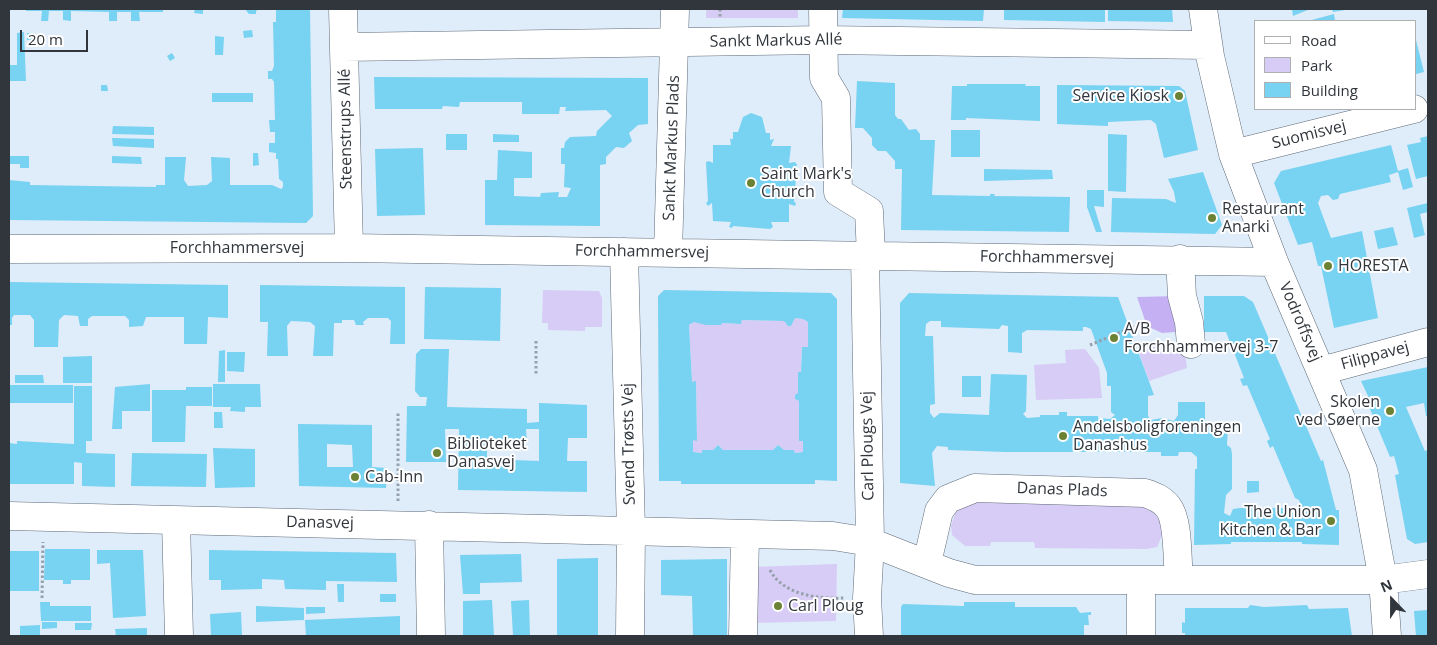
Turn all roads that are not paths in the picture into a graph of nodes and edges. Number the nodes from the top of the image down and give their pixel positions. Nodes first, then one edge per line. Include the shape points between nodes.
1 (343, 9) edge
2 (675, 9) edge
3 (823, 9) edge
4 (1203, 9) edge
5 (823, 40) junction
6 (676, 42) junction
7 (1208, 45) junction
8 (344, 46) junction
9 (1407, 110) edge
10 (1233, 154) junction
11 (349, 248) junction
12 (9, 249) edge
13 (624, 252) junction
14 (668, 253) junction
15 (868, 255) junction
16 (1180, 259) junction
17 (1274, 262) junction
18 (1428, 342) edge
19 (1191, 344) dead end
20 (1321, 371) junction
21 (9, 516) edge
22 (176, 521) junction
23 (429, 525) junction
24 (631, 531) junction
25 (755, 535) junction
26 (870, 542) junction
27 (927, 563) junction
28 (1428, 574) edge
29 (1141, 580) junction
30 (1178, 580) junction
31 (1383, 580) junction
32 (179, 636) edge
33 (431, 636) edge
34 (630, 636) edge
35 (743, 636) edge
36 (870, 636) edge
37 (1141, 636) edge
38 (1387, 636) edge

1 - 8 street, Steenstrups Allé
2 - 6 street, Sankt Markus Plads
3 - 5 street
4 - 7 street, Vodroffsvej
5 - 6 street, Sankt Markus Allé
5 - 7 street, Sankt Markus Allé
5 - 15 street via 824,78 836,98 838,192 869,211
6 - 8 street, Sankt Markus Allé
6 - 14 street, Sankt Markus Plads
7 - 10 street, Vodroffsvej
8 - 11 street, Steenstrups Allé
9 - 10 street, Suomisvej
10 - 17 street, Vodroffsvej
11 - 12 street, Forchhammersvej
11 - 13 street, Forchhammersvej
13 - 14 street, Forchhammersvej
13 - 24 street, Svend Trøsts Vej
14 - 15 street, Forchhammersvej
15 - 16 street, Forchhammersvej
15 - 26 street, Carl Plougs Vej
16 - 17 street, Forchhammersvej
16 - 19 street via 1182,296
17 - 20 street, Vodroffsvej
18 - 20 street, Filippavej
20 - 31 street, Vodroffsvej via 1363,470
21 - 22 street, Danasvej
22 - 23 street, Danasvej
22 - 32 street
23 - 24 street, Danasvej
23 - 33 street
24 - 25 street
24 - 34 street, Svend Trøsts Vej
25 - 26 street via 833,536
25 - 35 street
26 - 27 street
26 - 36 street, Carl Plougs Vej via 867,598
27 - 29 street via 975,580
27 - 30 street, Danas Plads via 939,511 948,499 975,488 1145,493 1159,498 1172,513
28 - 31 street
29 - 30 street
29 - 37 street
30 - 31 street
31 - 38 street, Vodroffsvej

